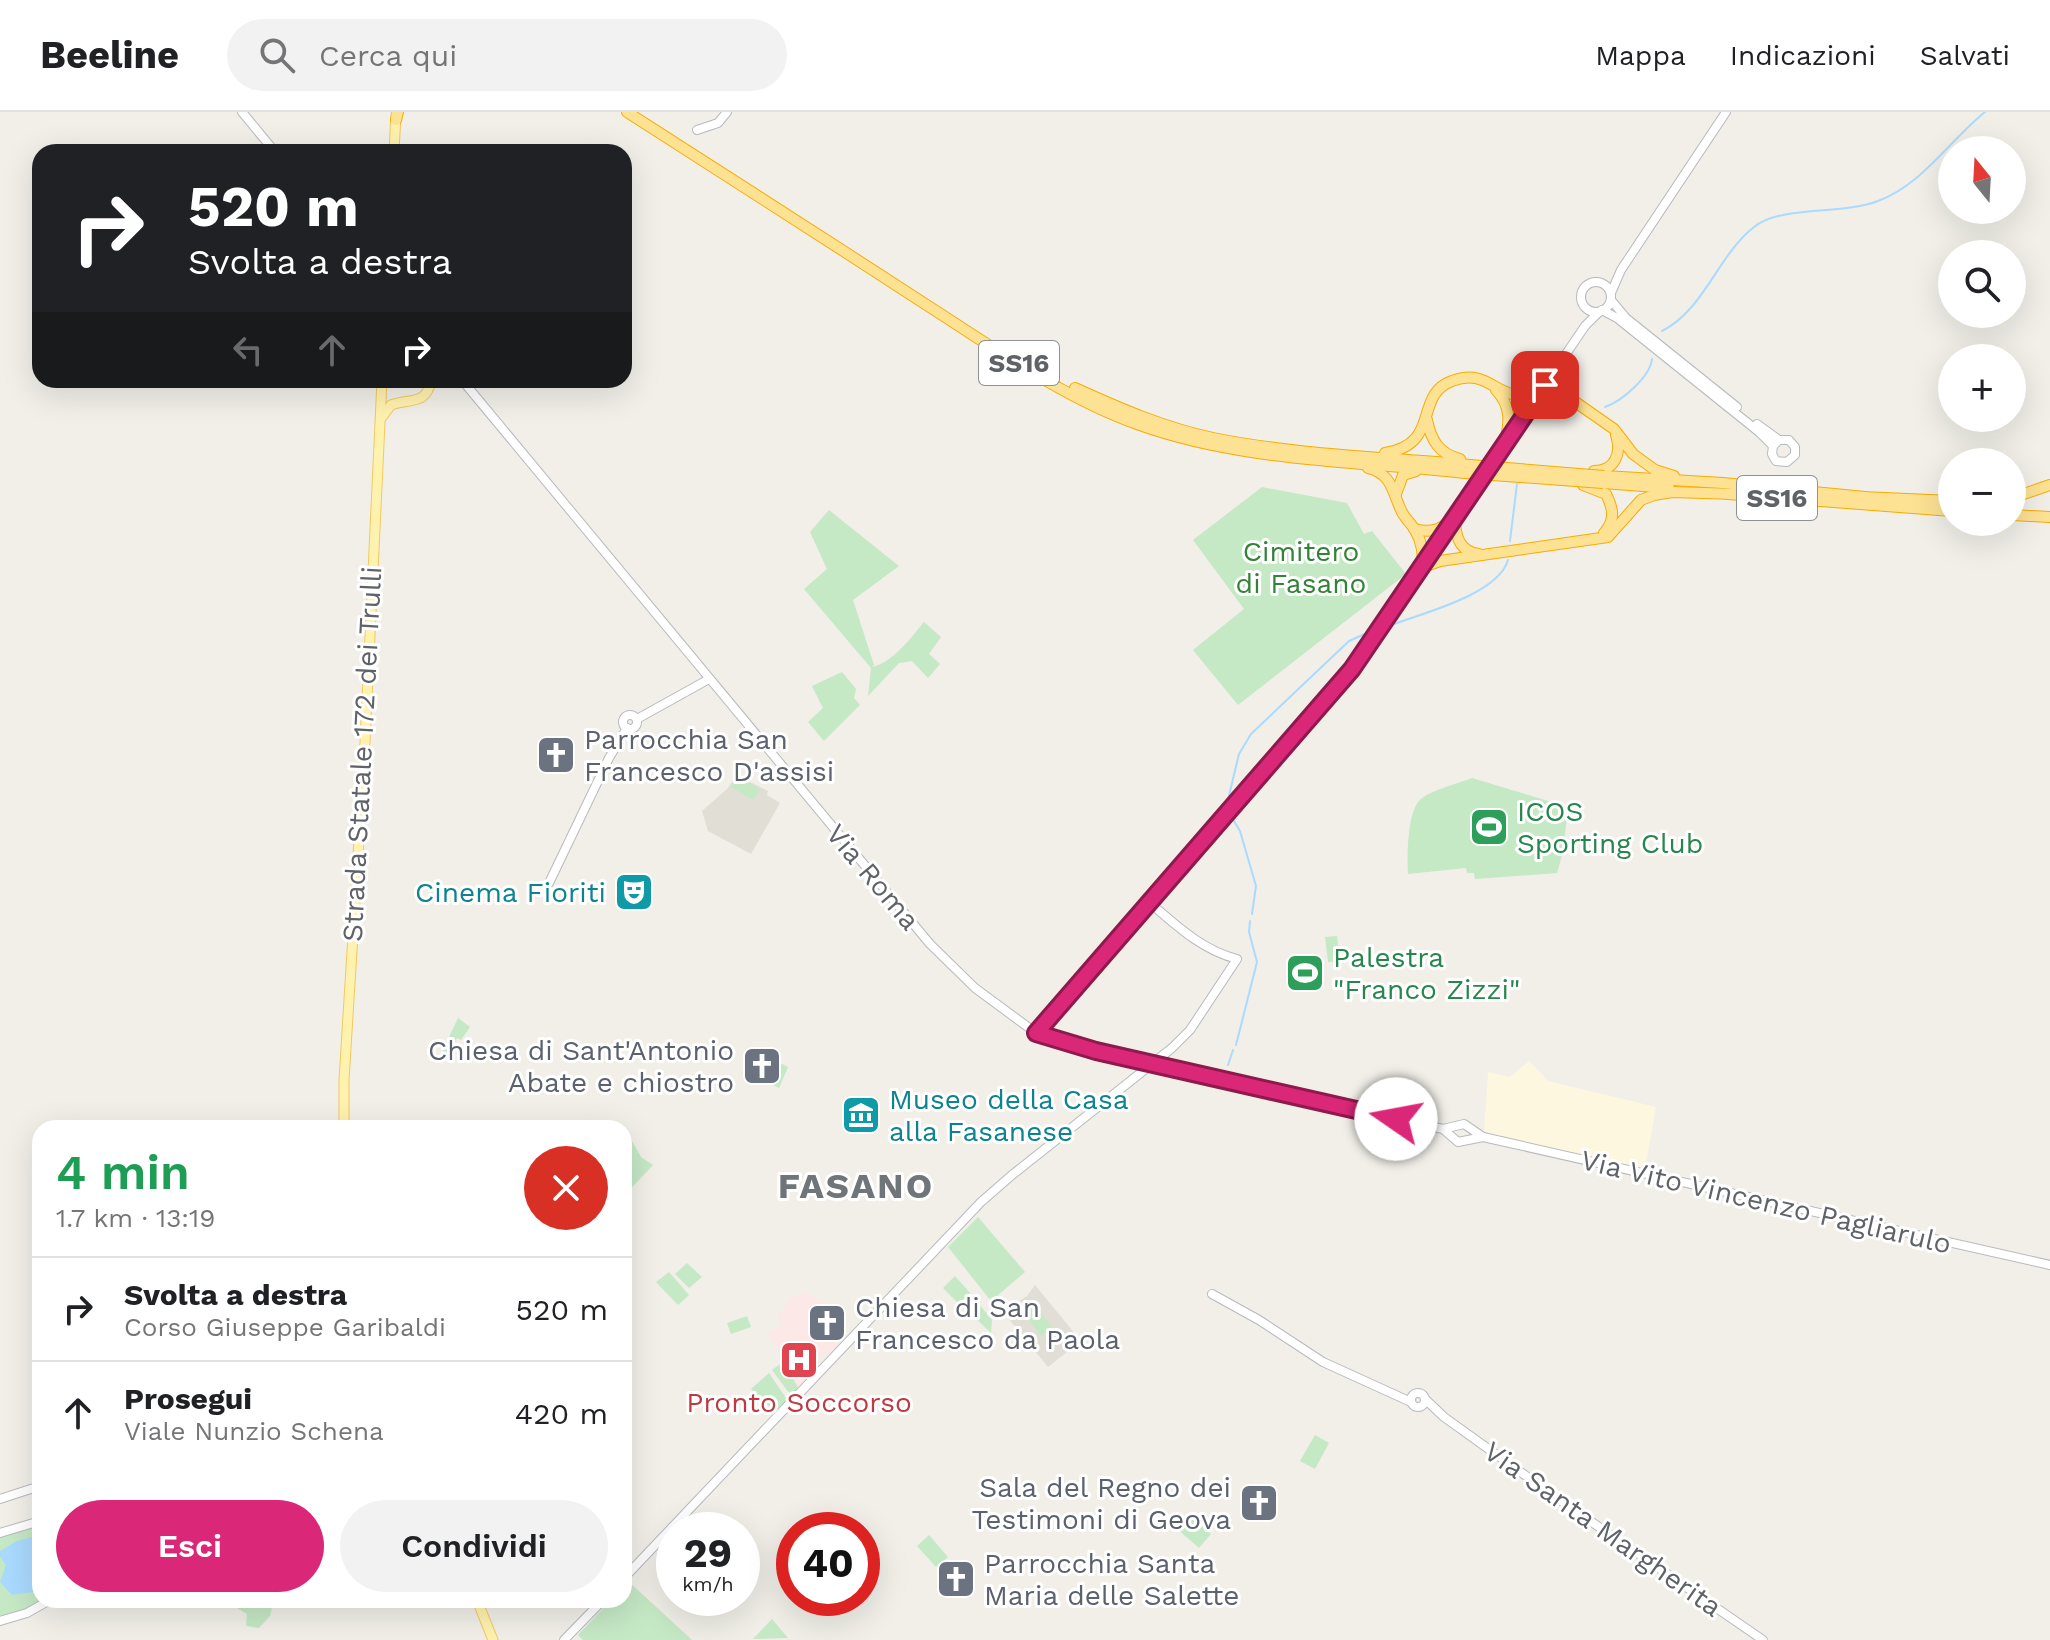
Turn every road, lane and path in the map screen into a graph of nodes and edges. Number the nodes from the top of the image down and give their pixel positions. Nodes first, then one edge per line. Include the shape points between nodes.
1 (242, 112) edge
2 (627, 112) edge
3 (637, 112) edge
4 (727, 112) edge
5 (1726, 112) edge
6 (397, 115) edge
7 (697, 130) dead end
8 (268, 144) edge
9 (394, 144) edge
10 (1621, 270) junction
11 (1598, 282) junction
12 (1611, 296) junction
13 (1584, 305) junction
14 (1601, 311) junction
15 (1585, 326) junction
16 (1558, 366) junction
17 (1489, 382) junction
18 (1545, 385) junction
19 (381, 388) edge
20 (385, 388) edge
21 (428, 388) edge
22 (469, 388) edge
23 (1537, 397) junction
24 (1571, 399) junction
25 (397, 403) junction
26 (1427, 418) junction
27 (379, 424) junction
28 (1617, 433) junction
29 (1504, 445) junction
30 (1339, 453) junction
31 (1327, 462) junction
32 (1469, 467) junction
33 (1442, 470) junction
34 (1560, 476) junction
35 (1601, 479) junction
36 (1723, 483) junction
37 (2050, 485) edge
38 (2026, 493) edge
39 (1396, 494) junction
40 (1735, 494) junction
41 (1938, 501) edge
42 (2026, 509) edge
43 (1938, 510) edge
44 (2050, 511) edge
45 (2026, 516) edge
46 (2050, 517) edge
47 (1455, 518) junction
48 (1613, 528) junction
49 (1414, 529) junction
50 (1485, 554) junction
51 (1423, 567) junction
52 (709, 679) junction
53 (549, 883) dead end
54 (1150, 903) junction
55 (1036, 1033) junction
56 (1152, 1063) junction
57 (344, 1120) edge
58 (1470, 1129) junction
59 (1454, 1131) junction
60 (1483, 1137) junction
61 (1470, 1139) junction
62 (2050, 1265) edge
63 (1212, 1294) dead end
64 (32, 1489) edge
65 (0, 1499) edge
66 (32, 1523) edge
67 (0, 1533) edge
68 (632, 1570) edge
69 (36, 1608) edge
70 (480, 1608) edge
71 (595, 1608) edge
72 (0, 1621) edge
73 (493, 1639) edge
74 (564, 1640) edge
75 (1763, 1640) edge

1 - 8 street
2 - 31 highway, SS16 via 997,350 1084,400 1177,436
3 - 30 highway, SS16 via 1071,386 1190,432
4 - 7 street via 718,123
5 - 10 street
6 - 9 main road
10 - 11 street
10 - 12 street
11 - 12 street
11 - 13 street via 1584,288
12 - 14 street
12 - 14 street via 1626,318 1776,443 1617,318
13 - 14 street
13 - 15 street
14 - 15 street
15 - 16 street
16 - 18 street
16 - 24 highway via 1561,387
17 - 18 highway via 1522,396
17 - 26 highway via 1468,377 1444,385
17 - 29 highway via 1501,394 1510,419
18 - 23 street
19 - 27 main road, Strada Statale 172 dei Trulli
20 - 25 main road
21 - 25 main road via 417,402
22 - 52 street, Via Roma
23 - 24 highway
23 - 29 street
24 - 28 highway
25 - 27 main road via 385,410
26 - 30 highway via 1414,442 1401,451
26 - 32 highway via 1439,449
27 - 57 main road, Strada Statale 172 dei Trulli
28 - 35 highway via 1619,455
28 - 36 highway via 1655,470
29 - 47 street
30 - 32 highway, SS16
31 - 33 highway, SS16
31 - 39 highway via 1378,471
32 - 33 highway, SS16
32 - 34 highway, SS16, bridge
32 - 34 highway, SS16, bridge
33 - 39 highway via 1403,475
34 - 35 highway, SS16, bridge
35 - 36 highway, SS16
35 - 40 highway, SS16
35 - 48 highway via 1613,508
36 - 41 highway, SS16
37 - 38 highway
39 - 49 highway
40 - 43 highway, SS16
40 - 48 highway via 1654,495
42 - 44 highway
45 - 46 highway
47 - 49 highway via 1439,530
47 - 50 highway via 1460,543 1471,553
47 - 51 street
48 - 50 highway via 1597,540
49 - 51 highway
50 - 51 highway
51 - 54 street via 1352,669
52 - 53 street via 627,728
52 - 55 street, Via Roma via 930,944 975,988
54 - 55 street
54 - 56 street via 1192,939 1237,959 1190,1030
55 - 56 street, Via Roma
56 - 59 street, Via Roma
56 - 68 street via 992,1192
58 - 59 street via 1464,1124
58 - 60 street, Via Vito Vincenzo Pagliarulo
58 - 61 street
59 - 61 street via 1458,1142
60 - 61 street, Via Vito Vincenzo Pagliarulo
60 - 62 street, Via Vito Vincenzo Pagliarulo
63 - 75 street, Via Santa Margherita via 1323,1362 1409,1398 1421,1393 1423,1403
64 - 65 street
66 - 67 street
69 - 72 street
70 - 73 main road
71 - 74 street

